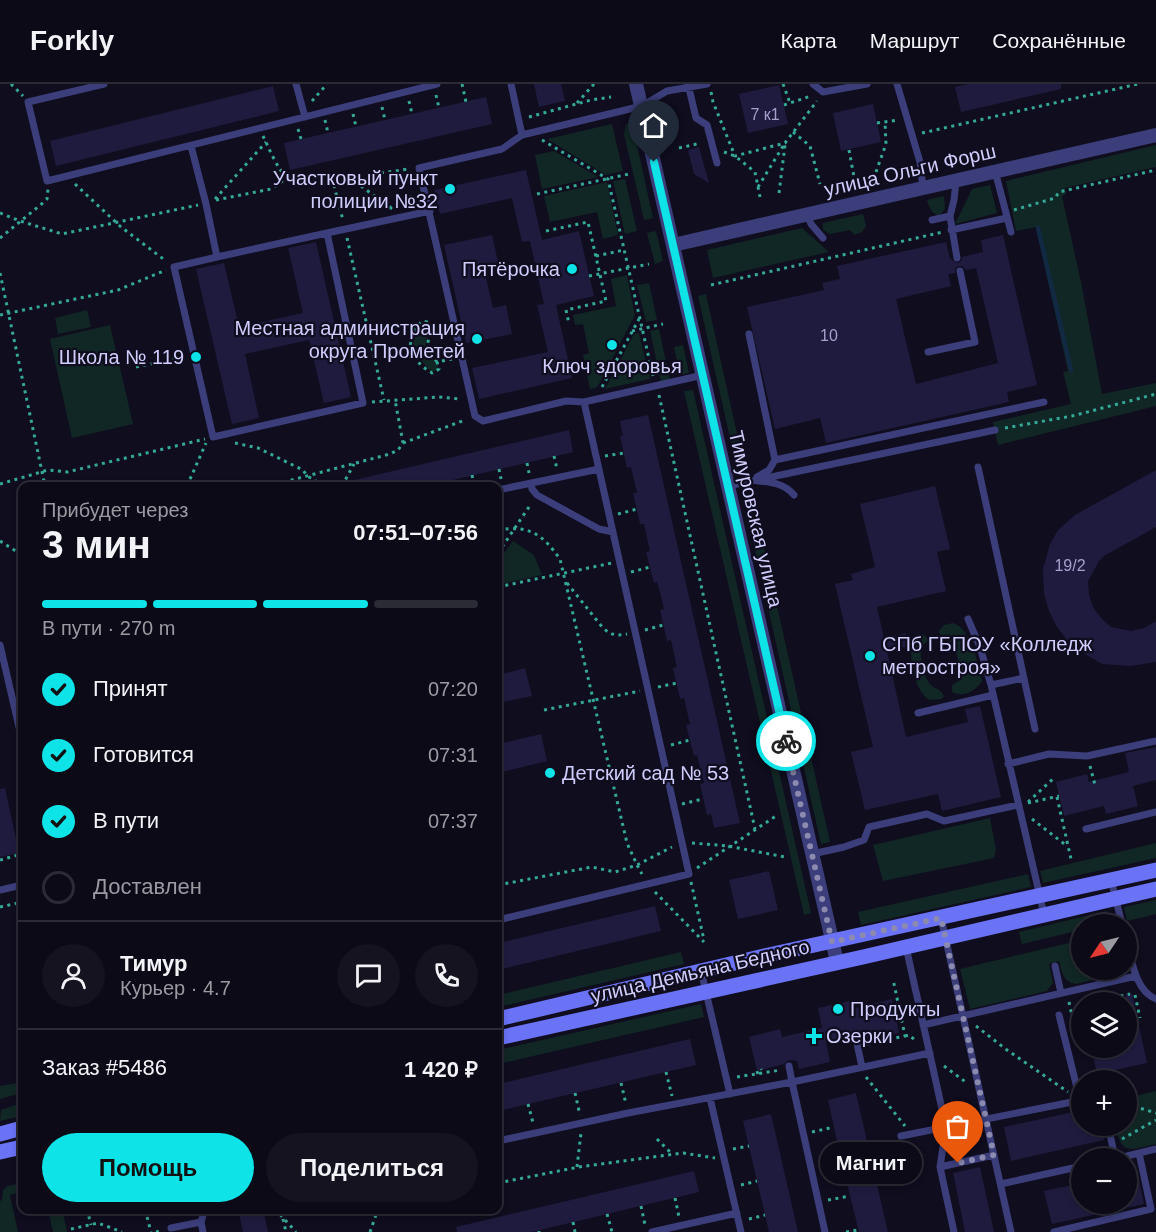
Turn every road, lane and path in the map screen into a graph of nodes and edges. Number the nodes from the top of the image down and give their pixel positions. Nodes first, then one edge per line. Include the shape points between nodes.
1 (11, 84) edge
2 (104, 84) edge
3 (296, 84) edge
4 (327, 84) edge
5 (435, 84) edge
6 (462, 84) edge
7 (511, 84) edge
8 (594, 84) edge
9 (636, 84) edge
10 (708, 84) edge
11 (783, 84) edge
12 (813, 84) edge
13 (867, 84) edge
14 (897, 84) edge
15 (1138, 84) edge
16 (689, 86) edge
17 (823, 92) junction
18 (611, 97) dead end
19 (28, 102) junction
20 (466, 102) dead end
21 (790, 103) junction
22 (576, 104) junction
23 (784, 105) dead end
24 (642, 106) junction
25 (304, 114) junction
26 (519, 119) junction
27 (906, 119) junction
28 (885, 122) junction
29 (877, 123) dead end
30 (258, 129) junction
31 (793, 132) junction
32 (526, 134) junction
33 (1156, 135) edge
34 (911, 136) junction
35 (712, 141) junction
36 (266, 142) junction
37 (785, 143) junction
38 (191, 146) junction
39 (679, 148) dead end
40 (849, 150) dead end
41 (735, 156) junction
42 (717, 163) dead end
43 (419, 168) junction
44 (1156, 170) edge
45 (995, 171) junction
46 (876, 172) dead end
47 (629, 174) dead end
48 (348, 176) junction
49 (67, 177) junction
50 (854, 177) dead end
51 (287, 178) junction
52 (332, 178) junction
53 (608, 179) junction
54 (956, 180) junction
55 (47, 181) junction
56 (820, 184) dead end
57 (758, 187) junction
58 (923, 188) junction
59 (424, 190) junction
60 (779, 193) dead end
61 (537, 194) dead end
62 (760, 197) dead end
63 (210, 202) junction
64 (389, 207) junction
65 (430, 211) junction
66 (0, 213) edge
67 (807, 214) junction
68 (950, 216) junction
69 (403, 217) junction
70 (1007, 218) junction
71 (932, 220) dead end
72 (20, 221) junction
73 (116, 222) junction
74 (368, 225) junction
75 (345, 230) junction
76 (951, 230) junction
77 (546, 231) dead end
78 (1011, 232) dead end
79 (327, 233) junction
80 (0, 238) edge
81 (823, 238) dead end
82 (673, 245) junction
83 (624, 250) junction
84 (596, 256) junction
85 (217, 258) junction
86 (957, 258) dead end
87 (649, 264) dead end
88 (174, 267) junction
89 (628, 268) junction
90 (960, 271) dead end
91 (0, 273) edge
92 (600, 274) junction
93 (589, 276) dead end
94 (711, 285) dead end
95 (9, 314) junction
96 (0, 315) edge
97 (640, 318) junction
98 (569, 324) dead end
99 (663, 324) dead end
100 (642, 328) junction
101 (632, 331) junction
102 (749, 334) dead end
103 (928, 352) dead end
104 (194, 354) junction
105 (463, 357) junction
106 (437, 362) junction
107 (136, 367) dead end
108 (703, 375) junction
109 (656, 386) junction
110 (1156, 394) edge
111 (602, 398) junction
112 (384, 400) junction
113 (395, 400) junction
114 (472, 400) junction
115 (584, 402) junction
116 (1044, 402) dead end
117 (363, 403) junction
118 (475, 416) junction
119 (995, 430) joint
120 (213, 437) junction
121 (403, 443) junction
122 (624, 453) dead end
123 (596, 458) junction
124 (775, 460) junction
125 (354, 464) junction
126 (978, 467) dead end
127 (599, 469) junction
128 (42, 472) junction
129 (307, 476) junction
130 (472, 476) dead end
131 (752, 480) junction
132 (44, 482) edge
133 (189, 482) edge
134 (284, 482) edge
135 (318, 482) edge
136 (344, 482) edge
137 (473, 482) edge
138 (531, 483) junction
139 (0, 484) edge
140 (728, 486) junction
141 (502, 489) edge
142 (537, 495) junction
143 (794, 495) dead end
144 (637, 509) dead end
145 (609, 516) junction
146 (515, 527) junction
147 (502, 529) edge
148 (613, 532) junction
149 (0, 541) edge
150 (502, 546) edge
151 (18, 552) edge
152 (619, 561) junction
153 (650, 567) dead end
154 (564, 573) junction
155 (622, 575) junction
156 (566, 581) junction
157 (502, 586) edge
158 (968, 619) dead end
159 (663, 625) dead end
160 (635, 632) junction
161 (0, 645) edge
162 (1024, 678) junction
163 (677, 683) dead end
164 (991, 685) junction
165 (647, 690) junction
166 (993, 695) junction
167 (595, 700) junction
168 (544, 710) dead end
169 (918, 713) dead end
170 (18, 723) edge
171 (1035, 729) dead end
172 (690, 740) dead end
173 (1156, 741) edge
174 (660, 748) junction
175 (1087, 756) junction
176 (1008, 764) junction
177 (1055, 777) dead end
178 (1095, 785) dead end
179 (704, 799) dead end
180 (673, 806) junction
181 (1018, 807) junction
182 (1156, 812) edge
183 (776, 816) dead end
184 (1086, 829) dead end
185 (755, 830) junction
186 (681, 842) junction
187 (728, 846) junction
188 (1068, 847) junction
189 (812, 854) junction
190 (18, 855) edge
191 (785, 857) dead end
192 (0, 860) edge
193 (1071, 860) dead end
194 (637, 865) junction
195 (1156, 870) edge
196 (689, 874) junction
197 (1111, 880) junction
198 (502, 884) edge
199 (648, 885) junction
200 (18, 886) edge
201 (1156, 889) edge
202 (0, 890) edge
203 (1040, 896) junction
204 (1115, 898) junction
205 (18, 903) edge
206 (0, 907) edge
207 (1119, 914) edge
208 (1044, 915) junction
209 (941, 918) junction
210 (502, 919) edge
211 (946, 937) junction
212 (832, 942) junction
213 (906, 947) junction
214 (837, 962) junction
215 (1055, 966) dead end
216 (701, 971) junction
217 (1137, 978) edge
218 (893, 979) dead end
219 (1118, 980) edge
220 (706, 991) junction
221 (1061, 993) junction
222 (1156, 999) edge
223 (1137, 1008) edge
224 (963, 1015) junction
225 (1059, 1015) dead end
226 (502, 1018) edge
227 (1140, 1018) dead end
228 (923, 1024) junction
229 (502, 1037) edge
230 (856, 1043) joint
231 (930, 1053) junction
232 (789, 1067) joint
233 (862, 1067) junction
234 (761, 1069) dead end
235 (1073, 1070) edge
236 (666, 1072) dead end
237 (756, 1073) junction
238 (726, 1079) junction
239 (792, 1082) junction
240 (621, 1083) dead end
241 (980, 1091) junction
242 (1071, 1093) edge
243 (730, 1095) junction
244 (710, 1098) junction
245 (1071, 1102) edge
246 (528, 1104) dead end
247 (674, 1105) junction
248 (1137, 1108) edge
249 (628, 1113) junction
250 (1156, 1113) edge
251 (987, 1119) junction
252 (1156, 1120) edge
253 (834, 1127) dead end
254 (946, 1127) junction
255 (18, 1129) edge
256 (536, 1133) junction
257 (804, 1133) junction
258 (0, 1134) edge
259 (912, 1134) junction
260 (901, 1136) dead end
261 (1110, 1136) edge
262 (657, 1139) dead end
263 (502, 1140) edge
264 (1112, 1144) junction
265 (749, 1146) dead end
266 (18, 1148) edge
267 (1113, 1148) edge
268 (1156, 1149) edge
269 (0, 1152) edge
270 (723, 1152) junction
271 (1139, 1153) joint
272 (672, 1154) junction
273 (994, 1155) junction
274 (724, 1160) junction
275 (843, 1163) dead end
276 (940, 1167) junction
277 (1071, 1168) edge
278 (812, 1169) junction
279 (757, 1181) dead end
280 (502, 1182) edge
281 (1000, 1184) junction
282 (731, 1187) junction
283 (850, 1196) dead end
284 (675, 1198) dead end
285 (818, 1203) junction
286 (641, 1206) dead end
287 (737, 1213) junction
288 (88, 1214) edge
289 (203, 1214) edge
290 (279, 1214) edge
291 (377, 1214) edge
292 (608, 1214) dead end
293 (765, 1215) dead end
294 (147, 1216) dead end
295 (283, 1219) junction
296 (739, 1221) junction
297 (201, 1222) junction
298 (573, 1222) dead end
299 (91, 1225) junction
300 (682, 1226) junction
301 (171, 1228) dead end
302 (71, 1229) dead end
303 (858, 1230) dead end
304 (122, 1232) edge
305 (151, 1232) edge
306 (203, 1232) edge
307 (286, 1232) edge
308 (296, 1232) edge
309 (370, 1232) edge
310 (575, 1232) edge
311 (612, 1232) edge
312 (647, 1232) edge
313 (652, 1232) edge
314 (741, 1232) edge
315 (825, 1232) edge
316 (846, 1232) edge
317 (954, 1232) edge
318 (1011, 1232) edge
319 (1054, 1232) edge

1 - 19 path
2 - 19 lane
3 - 25 lane
4 - 25 path
5 - 25 lane
6 - 20 path
7 - 26 lane
8 - 22 path
9 - 24 street, Тимуровская улица
10 - 16 lane
10 - 41 path
11 - 21 path
12 - 17 lane
13 - 17 lane
14 - 27 lane
15 - 34 path
16 - 24 lane via 667,91
16 - 35 lane via 696,118 707,125
17 - 21 path
17 - 31 path
18 - 22 path
19 - 55 lane
21 - 23 path
22 - 26 path
24 - 32 lane
24 - 82 street, Тимуровская улица
25 - 30 lane
26 - 32 lane
27 - 28 path
27 - 34 lane
28 - 29 path
28 - 46 path via 886,144
30 - 36 path
30 - 38 lane
31 - 37 path
31 - 56 path via 810,146
32 - 43 lane via 502,149
32 - 53 path
33 - 45 street, улица Ольги Форш
34 - 58 lane
35 - 39 path
35 - 42 lane
36 - 51 path
36 - 63 path
37 - 41 path
37 - 57 path
37 - 60 path
38 - 49 lane
38 - 63 lane
40 - 50 path
41 - 57 path via 754,172
43 - 48 path
43 - 59 lane
44 - 70 path via 1059,192 1055,198 1015,208
45 - 54 street, улица Ольги Форш
45 - 70 lane
47 - 53 path
48 - 52 path
48 - 64 path
49 - 55 lane
49 - 73 path
51 - 52 path
51 - 63 path via 270,189
52 - 75 path
53 - 61 path
53 - 83 path
54 - 58 street, улица Ольги Форш
54 - 68 lane
55 - 72 path via 47,199
57 - 62 path
58 - 67 street, улица Ольги Форш
59 - 64 path
59 - 65 lane
63 - 73 path
63 - 85 lane
64 - 69 path
64 - 74 path
65 - 69 lane
65 - 105 lane
66 - 72 path
67 - 81 lane
67 - 82 street, улица Ольги Форш
68 - 71 lane
68 - 76 lane
69 - 74 lane
70 - 76 lane
70 - 78 lane
72 - 73 path via 62,234
72 - 80 path
73 - 88 path
74 - 75 lane
75 - 79 lane
75 - 112 path
76 - 86 lane
76 - 94 path
77 - 84 path via 588,222
79 - 85 lane
79 - 117 lane
82 - 108 street, Тимуровская улица
83 - 84 path
83 - 89 path
84 - 92 path
85 - 88 lane
87 - 89 path
88 - 95 path via 118,290
88 - 104 lane
89 - 92 path
89 - 97 path
90 - 103 lane via 975,342
91 - 95 path
92 - 93 path
92 - 98 path via 606,300 566,310
95 - 96 path
95 - 128 path
97 - 100 path
97 - 101 path
99 - 100 path
100 - 101 path
100 - 109 path
101 - 111 path via 601,390
102 - 124 lane
104 - 107 path
104 - 120 lane
105 - 106 path
105 - 114 lane
106 - 106 path via 438,372 432,373 410,352 414,332 422,321 430,325 427,348
108 - 109 lane
108 - 140 street, Тимуровская улица
109 - 111 lane
109 - 185 path
110 - 119 path via 1072,416
111 - 115 lane
112 - 113 path
112 - 117 path
113 - 114 path
113 - 121 path
114 - 118 lane
115 - 118 lane via 566,400 483,421
115 - 123 lane
116 - 124 lane
117 - 120 lane
118 - 121 path
119 - 131 lane
120 - 129 path via 258,448 303,470
121 - 125 path via 390,454
122 - 123 path
123 - 127 lane
124 - 131 lane via 769,470
125 - 129 path
125 - 136 path
126 - 162 lane
127 - 138 lane
127 - 145 lane
128 - 132 path
128 - 133 path via 67,472 208,439
128 - 139 path
129 - 134 path
129 - 135 path
130 - 137 path
131 - 140 lane
131 - 143 lane via 772,482
138 - 141 lane
138 - 142 lane
140 - 189 street, Тимуровская улица
142 - 146 path
142 - 148 lane via 599,529
144 - 145 path
145 - 148 lane
146 - 147 path
146 - 150 path
146 - 154 path via 541,537 560,560
148 - 152 lane
149 - 151 path
152 - 154 path
152 - 155 lane
153 - 155 path
154 - 156 path
154 - 157 path
155 - 160 lane
156 - 160 path via 610,634
156 - 167 path
158 - 164 lane
159 - 160 path
160 - 165 lane
161 - 170 lane
162 - 164 lane
162 - 171 lane
163 - 165 path
164 - 166 lane
165 - 167 path
165 - 174 lane
166 - 169 lane
166 - 176 lane
167 - 168 path
167 - 194 path via 627,843
172 - 174 path
173 - 175 lane
174 - 180 lane
175 - 176 lane via 1049,754
175 - 178 path
176 - 181 lane
177 - 188 path via 1027,803 1058,796
179 - 180 path
180 - 186 lane
181 - 188 path
181 - 189 lane via 944,821 927,814 869,827 864,840
181 - 203 lane
182 - 184 lane
183 - 185 path
185 - 187 path
186 - 187 path
186 - 194 path
186 - 196 lane
187 - 191 path
187 - 196 path
188 - 193 path
189 - 212 street, Тимуровская улица
190 - 192 path
194 - 198 path via 615,872 592,867
194 - 199 path
195 - 197 street, улица Демьяна Бедного
196 - 199 lane
196 - 199 path via 704,942
197 - 203 street, улица Демьяна Бедного
197 - 204 lane
199 - 210 lane
200 - 202 lane
201 - 204 street, улица Демьяна Бедного
203 - 208 lane
203 - 209 street, улица Демьяна Бедного
204 - 207 lane
204 - 208 street, улица Демьяна Бедного
205 - 206 path
208 - 211 street, улица Демьяна Бедного
209 - 211 lane
209 - 212 street, улица Демьяна Бедного
211 - 213 street, улица Демьяна Бедного
211 - 224 lane
212 - 214 street, Тимуровская улица
212 - 216 street, улица Демьяна Бедного
213 - 214 street, улица Демьяна Бедного
213 - 228 lane
214 - 220 street, улица Демьяна Бедного
215 - 221 lane
216 - 220 lane
216 - 226 street, улица Демьяна Бедного
217 - 222 lane via 1147,994
218 - 230 path via 905,1036
219 - 221 lane
220 - 229 street, улица Демьяна Бедного
220 - 238 lane
221 - 224 lane
223 - 227 path
224 - 228 lane
224 - 241 lane
224 - 242 path
225 - 235 lane
228 - 231 lane
230 - 233 lane
231 - 233 lane
231 - 241 path
231 - 254 lane
232 - 237 path
232 - 239 lane
233 - 239 lane
233 - 259 path via 870,1083
234 - 237 path
236 - 247 path
237 - 238 path
238 - 243 lane
239 - 243 lane
239 - 257 lane
240 - 249 path
241 - 251 lane
243 - 244 lane
244 - 247 lane
244 - 270 lane
245 - 251 lane
246 - 256 path
247 - 249 lane
248 - 250 path
249 - 256 lane
251 - 254 lane
251 - 273 lane
252 - 264 path
253 - 257 path
254 - 259 lane
254 - 276 lane
255 - 258 street
256 - 263 lane
257 - 278 lane
259 - 260 lane
261 - 264 lane
262 - 272 path
264 - 267 lane
265 - 270 path
266 - 269 street
268 - 271 lane
270 - 274 lane
271 - 319 lane via 1151,1209
272 - 274 path
272 - 280 path
273 - 276 lane
273 - 281 lane
274 - 282 lane
275 - 278 path
276 - 317 lane
277 - 281 lane
278 - 285 lane
279 - 282 path
281 - 318 lane
282 - 287 lane
283 - 285 path
284 - 300 path
285 - 315 lane
286 - 312 path
287 - 296 lane
287 - 300 lane
288 - 299 path
289 - 297 lane
290 - 295 path
291 - 309 path
292 - 311 path
293 - 296 path
294 - 305 path
295 - 307 path
295 - 308 path
296 - 314 lane
297 - 301 lane
297 - 306 lane
298 - 310 path
299 - 302 path
299 - 304 path via 98,1223
300 - 313 lane
303 - 316 path

